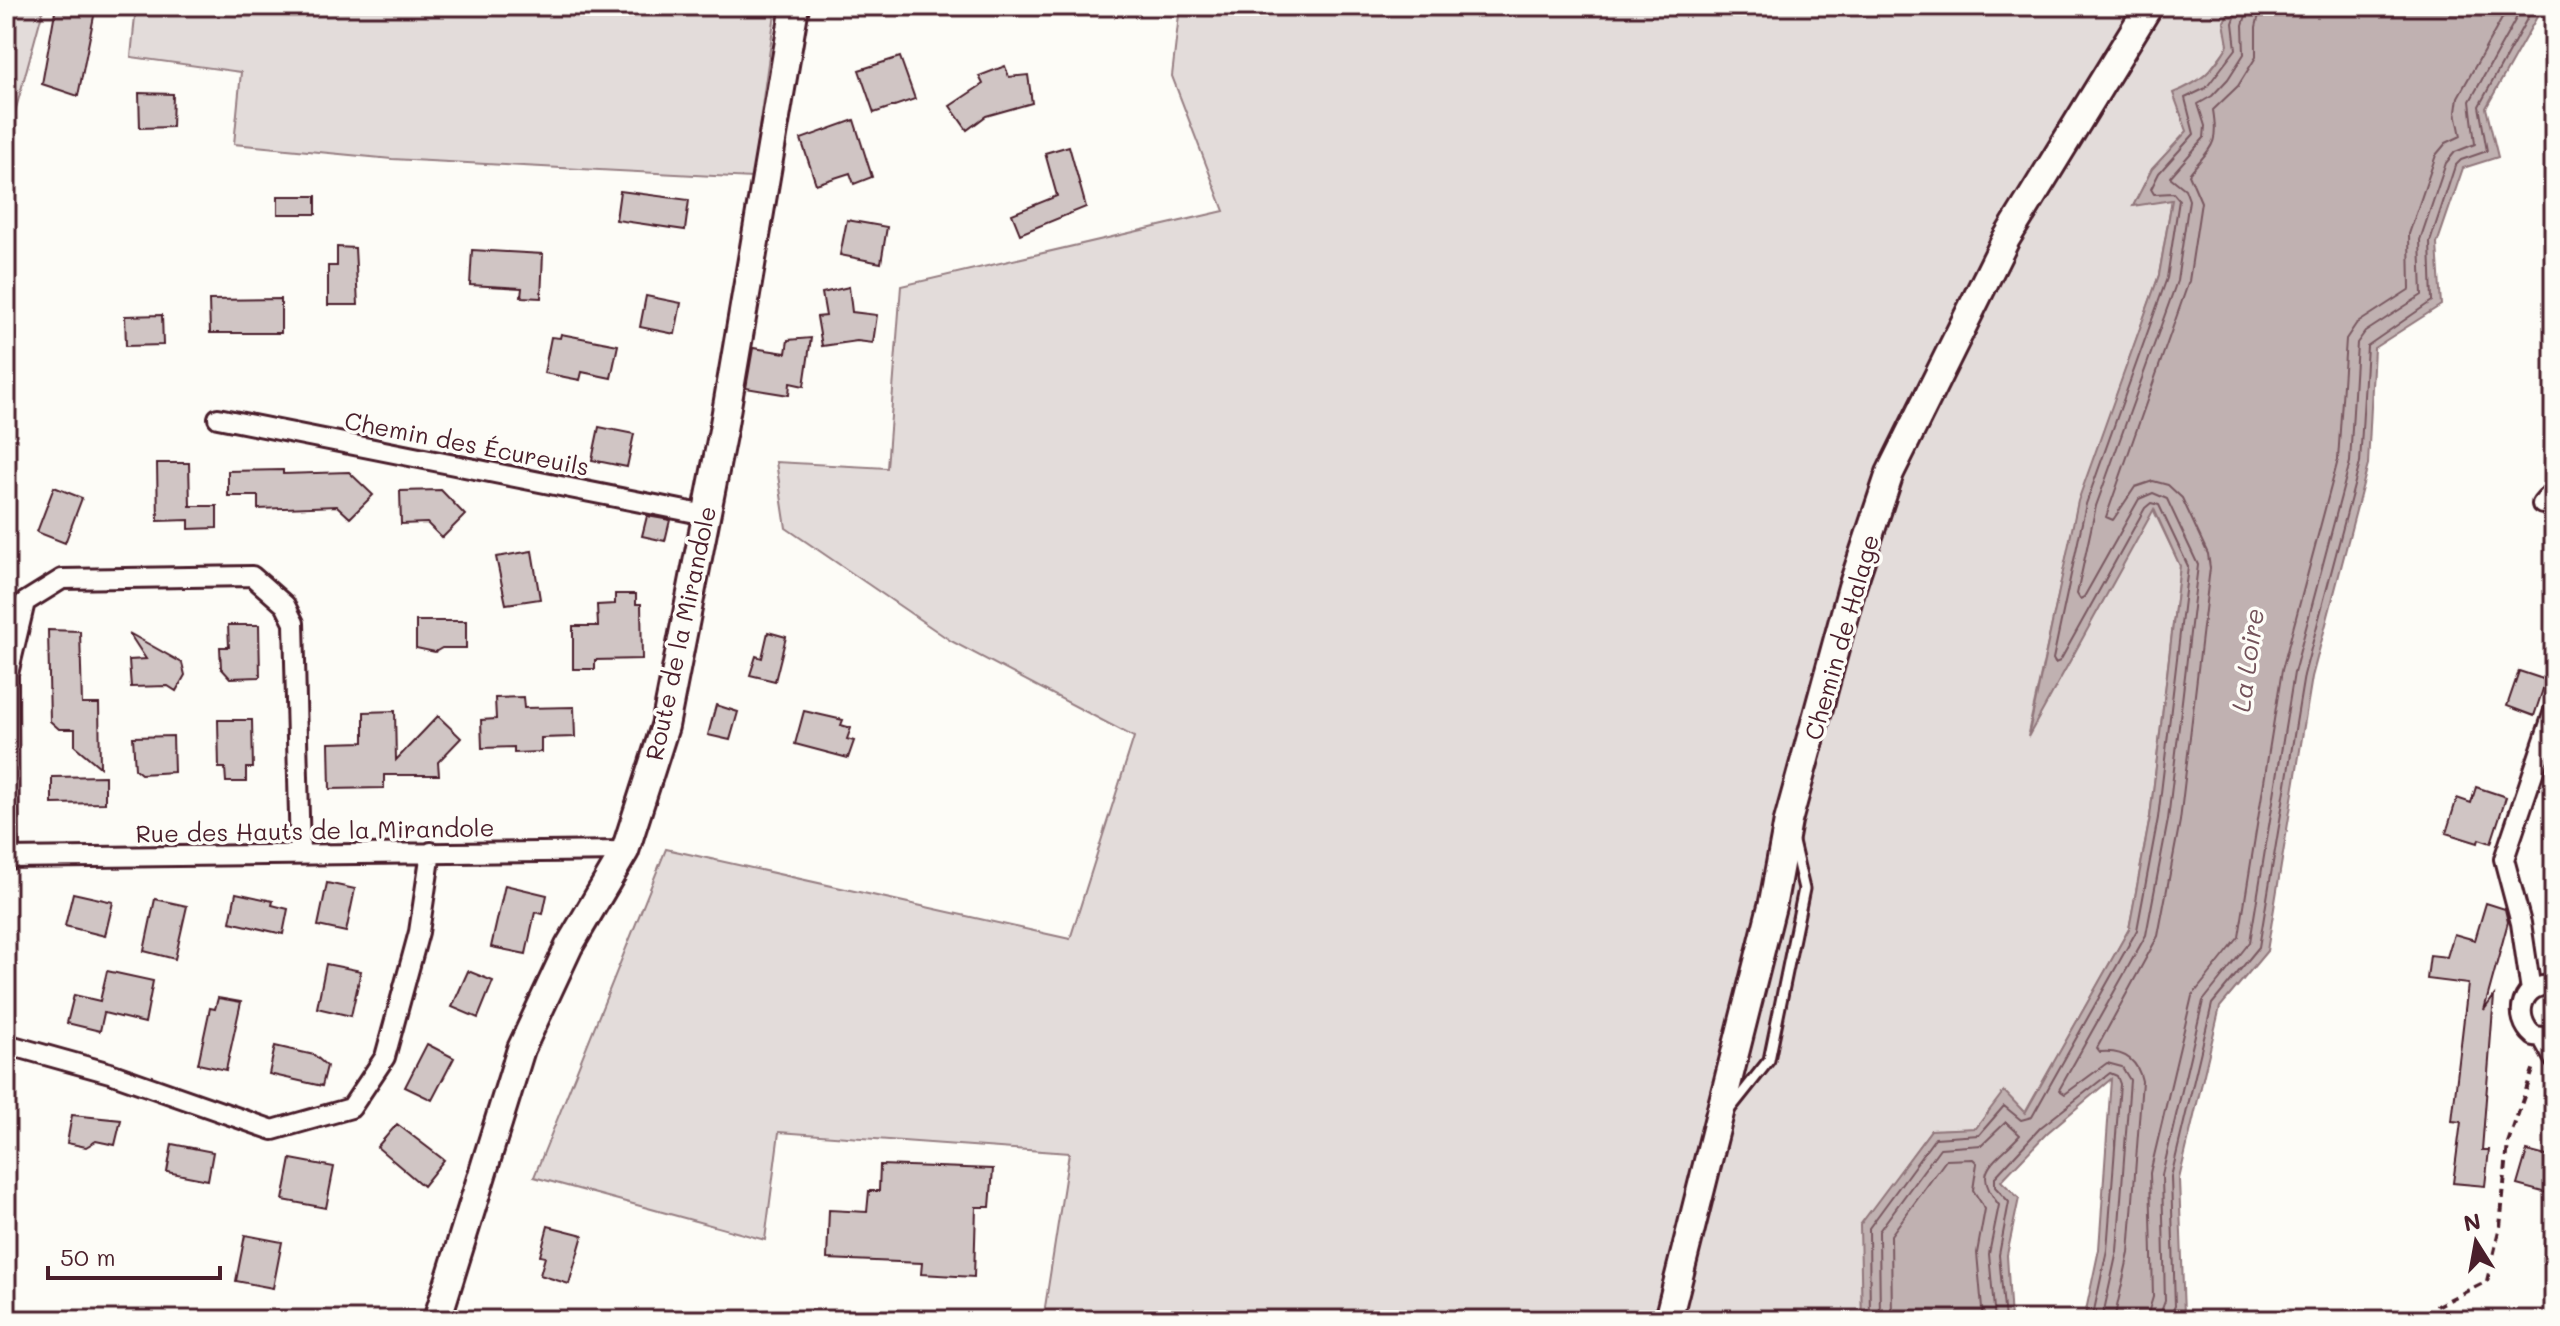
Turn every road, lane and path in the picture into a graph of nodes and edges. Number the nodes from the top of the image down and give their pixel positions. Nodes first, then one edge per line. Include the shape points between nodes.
1 (795, 6) edge
2 (2149, 6) edge
3 (218, 418) dead end
4 (706, 515) junction
5 (2554, 711) edge
6 (1788, 821) junction
7 (625, 851) junction
8 (431, 852) junction
9 (300, 854) junction
10 (8, 858) edge
11 (2554, 986) edge
12 (2531, 991) junction
13 (2549, 1039) edge
14 (6, 1044) edge
15 (2554, 1059) edge
16 (1715, 1127) junction
17 (437, 1320) edge
18 (1668, 1320) edge
19 (2434, 1320) edge

1 - 4 main road, Route de la Mirandole
2 - 6 main road, Chemin de Halage via 2006,239 1890,473 1852,587
3 - 4 street, Chemin des Écureuils
4 - 7 main road, Route de la Mirandole via 665,726
5 - 12 street via 2504,859
6 - 16 main road, Chemin de Halage via 1773,902
6 - 16 lane via 1804,889 1769,1060
7 - 8 street, Rue des Hauts de la Mirandole
7 - 17 main road, Route de la Mirandole via 569,946 521,1049
8 - 9 street, Rue des Hauts de la Mirandole
8 - 14 street via 419,932 385,1057 351,1108 273,1130 110,1073
9 - 10 street, Rue des Hauts de la Mirandole
9 - 10 street via 294,623 285,605 252,576 62,579 25,602 8,674
11 - 12 street
12 - 13 street via 2520,1014 2527,1030
13 - 15 street
13 - 19 path via 2508,1143 2500,1227 2487,1281 2437,1306
16 - 18 main road, Chemin de Halage

